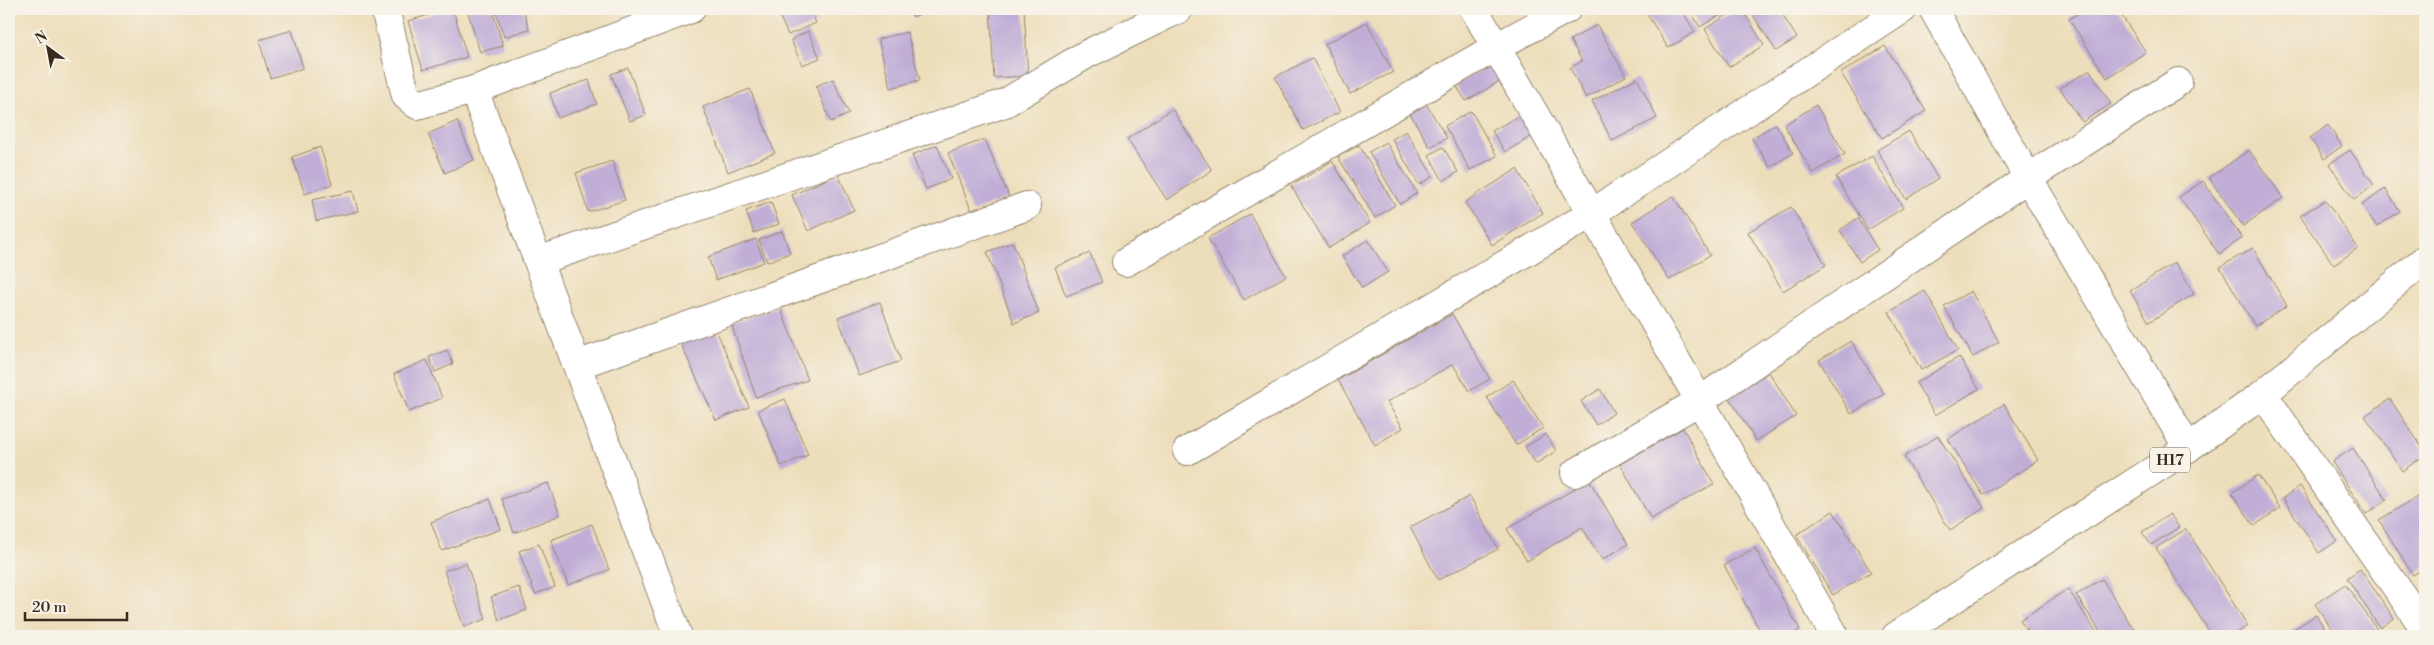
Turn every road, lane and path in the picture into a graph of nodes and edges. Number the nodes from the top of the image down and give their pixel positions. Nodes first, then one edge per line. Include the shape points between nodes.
1 (385, 9) edge
2 (691, 9) edge
3 (1179, 9) edge
4 (1474, 9) edge
5 (1567, 9) edge
6 (1903, 9) edge
7 (1933, 9) edge
8 (659, 15) edge
9 (1496, 47) junction
10 (2178, 82) dead end
11 (474, 90) junction
12 (2028, 178) junction
13 (1027, 206) dead end
14 (1591, 214) junction
15 (2425, 259) edge
16 (538, 261) junction
17 (1126, 262) dead end
18 (577, 365) junction
19 (2263, 394) junction
20 (1698, 402) junction
21 (2188, 448) junction
22 (1187, 450) dead end
23 (1574, 473) dead end
24 (2425, 628) edge
25 (678, 636) edge
26 (1835, 636) edge
27 (1896, 636) edge

1 - 11 street via 406,96 417,105
2 - 8 street
3 - 16 street via 1087,54 1005,103
4 - 9 street
5 - 9 street
6 - 14 street
7 - 12 street
8 - 11 street
9 - 14 street
9 - 17 street
10 - 12 street
11 - 16 street
12 - 20 street
12 - 21 street
13 - 18 street
14 - 20 street
14 - 22 street
15 - 19 street, H17
16 - 18 street
18 - 25 street
19 - 21 street, H17
19 - 24 street
20 - 23 street
20 - 26 street
21 - 27 street, H17

